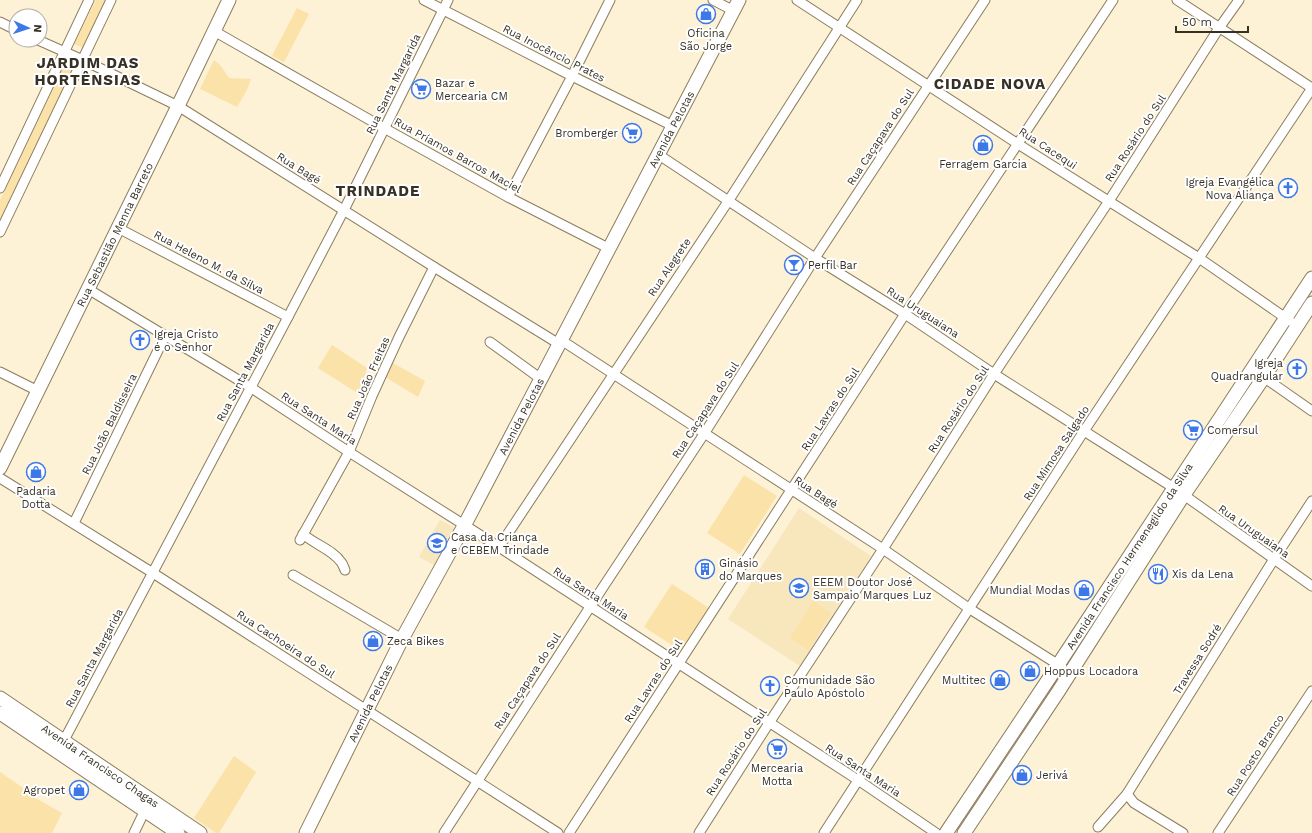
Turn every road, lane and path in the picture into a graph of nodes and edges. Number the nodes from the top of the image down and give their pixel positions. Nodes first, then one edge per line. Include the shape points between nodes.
1 (90, 0) edge
2 (112, 0) edge
3 (229, 0) edge
4 (424, 0) edge
5 (448, 0) edge
6 (610, 0) edge
7 (713, 0) edge
8 (797, 0) edge
9 (857, 0) edge
10 (985, 0) edge
11 (1113, 0) edge
12 (1177, 0) edge
13 (1239, 0) edge
14 (737, 5) edge
15 (443, 10) junction
16 (840, 27) junction
17 (1219, 28) junction
18 (214, 31) junction
19 (48, 45) edge
20 (64, 52) junction
21 (82, 60) junction
22 (572, 76) junction
23 (928, 85) junction
24 (1312, 88) edge
25 (178, 106) junction
26 (673, 126) junction
27 (384, 128) junction
28 (1018, 144) junction
29 (659, 155) junction
30 (0, 188) edge
31 (508, 197) junction
32 (729, 200) junction
33 (1109, 201) junction
34 (344, 210) junction
35 (118, 228) junction
36 (0, 232) edge
37 (610, 248) junction
38 (815, 258) junction
39 (1199, 258) junction
40 (434, 267) junction
41 (1312, 278) edge
42 (88, 289) junction
43 (1312, 303) edge
44 (905, 314) junction
45 (288, 317) junction
46 (1286, 319) junction
47 (1297, 326) junction
48 (165, 336) junction
49 (490, 342) dead end
50 (560, 342) junction
51 (1252, 369) junction
52 (0, 372) edge
53 (613, 373) junction
54 (994, 374) junction
55 (1264, 377) junction
56 (541, 379) junction
57 (250, 387) junction
58 (38, 391) junction
59 (1312, 411) edge
60 (1084, 431) junction
61 (704, 434) junction
62 (349, 452) junction
63 (0, 468) edge
64 (0, 478) edge
65 (792, 491) junction
66 (1178, 492) junction
67 (1312, 501) edge
68 (74, 523) junction
69 (464, 526) junction
70 (499, 547) junction
71 (883, 549) junction
72 (1274, 559) junction
73 (345, 570) dead end
74 (153, 573) junction
75 (293, 575) dead end
76 (1312, 586) edge
77 (590, 607) junction
78 (970, 609) junction
79 (402, 639) junction
80 (678, 664) junction
81 (1058, 665) junction
82 (1070, 672) junction
83 (1312, 691) edge
84 (0, 698) edge
85 (367, 710) junction
86 (0, 713) edge
87 (769, 723) junction
88 (61, 746) junction
89 (858, 780) junction
90 (477, 781) junction
91 (1127, 794) junction
92 (148, 805) junction
93 (1098, 827) dead end
94 (134, 833) edge
95 (178, 833) edge
96 (200, 833) edge
97 (306, 833) edge
98 (444, 833) edge
99 (558, 833) edge
100 (569, 833) edge
101 (699, 833) edge
102 (824, 833) edge
103 (936, 833) edge
104 (946, 833) edge
105 (964, 833) edge
106 (1183, 833) edge
107 (1218, 833) edge

1 - 20 street
2 - 21 street
3 - 18 main road, Rua Sebastião Menna Barreto
4 - 15 street, Rua Inocêncio Prates
5 - 15 street, Rua Santa Margarida
6 - 22 street
7 - 14 street
8 - 16 street, Rua Cacequi
9 - 16 street, Rua Alegrete
10 - 23 street, Rua Caçapava do Sul
11 - 28 street, Rua Lavras do Sul
12 - 17 street
13 - 17 street, Rua Rosário do Sul
14 - 26 main road, Avenida Pelotas
15 - 22 street, Rua Inocêncio Prates
15 - 27 street, Rua Santa Margarida
16 - 23 street, Rua Cacequi
16 - 32 street, Rua Alegrete
17 - 24 street
17 - 33 street, Rua Rosário do Sul
18 - 25 main road, Rua Sebastião Menna Barreto
18 - 27 street, Rua Príamos Barros Maciel
19 - 20 street, Rua Bagé
20 - 21 street, Rua Bagé
20 - 30 street
21 - 25 street, Rua Bagé
21 - 36 street
22 - 26 street, Rua Inocêncio Prates
22 - 31 street
23 - 28 street, Rua Cacequi
23 - 38 street, Rua Caçapava do Sul
24 - 39 street, Rua Mimosa Salgado
25 - 34 street, Rua Bagé
25 - 35 main road, Rua Sebastião Menna Barreto
26 - 29 main road, Avenida Pelotas
27 - 31 street, Rua Príamos Barros Maciel
27 - 34 street, Rua Santa Margarida
28 - 33 street, Rua Cacequi
28 - 44 street, Rua Lavras do Sul
29 - 32 street, Rua Uruguaiana
29 - 37 main road, Avenida Pelotas
31 - 37 street, Rua Príamos Barros Maciel
32 - 38 street, Rua Uruguaiana
32 - 53 street, Rua Alegrete
33 - 39 street, Rua Cacequi
33 - 54 street, Rua Rosário do Sul
34 - 40 street, Rua Bagé
34 - 45 street, Rua Santa Margarida
35 - 42 main road, Rua Sebastião Menna Barreto
35 - 45 street, Rua Heleno M. da Silva
37 - 50 main road, Avenida Pelotas
38 - 44 street, Rua Uruguaiana
38 - 61 street, Rua Caçapava do Sul
39 - 46 street, Rua Cacequi
39 - 60 street, Rua Mimosa Salgado
40 - 50 street, Rua Bagé
40 - 62 street, Rua João Freitas via 399,336
41 - 46 main road, Avenida Francisco Hermenegildo da Silva
42 - 48 street, Rua Santa Maria
42 - 58 main road, Rua Sebastião Menna Barreto
43 - 47 main road, Avenida Francisco Hermenegildo da Silva
44 - 54 street, Rua Uruguaiana
44 - 65 street, Rua Lavras do Sul
45 - 57 street, Rua Santa Margarida
46 - 47 street, Rua Cacequi
46 - 51 main road, Avenida Francisco Hermenegildo da Silva
47 - 55 main road, Avenida Francisco Hermenegildo da Silva
48 - 57 street, Rua Santa Maria
48 - 68 street, Rua João Baldisseira
49 - 56 street
50 - 53 street, Rua Bagé
50 - 56 main road, Avenida Pelotas
51 - 55 street
51 - 66 main road, Avenida Francisco Hermenegildo da Silva
52 - 58 street
53 - 61 street, Rua Bagé
53 - 70 street, Rua Alegrete
54 - 60 street, Rua Uruguaiana
54 - 71 street, Rua Rosário do Sul
55 - 59 street
55 - 66 main road, Avenida Francisco Hermenegildo da Silva
56 - 69 main road, Avenida Pelotas
57 - 62 street, Rua Santa Maria
57 - 74 street, Rua Santa Margarida
58 - 63 main road, Rua Sebastião Menna Barreto
60 - 66 street, Rua Uruguaiana
60 - 78 street, Rua Mimosa Salgado
61 - 65 street, Rua Bagé
61 - 77 street, Rua Caçapava do Sul
62 - 69 street, Rua Santa Maria
62 - 73 street, Rua João Freitas via 302,537 336,557
64 - 68 street, Rua Cachoeira do Sul
65 - 71 street, Rua Bagé
65 - 80 street, Rua Lavras do Sul
66 - 72 street, Rua Uruguaiana
66 - 81 main road, Avenida Francisco Hermenegildo da Silva
66 - 82 main road, Avenida Francisco Hermenegildo da Silva
67 - 72 street, Travessa Sodré
68 - 74 street, Rua Cachoeira do Sul
69 - 70 street, Rua Santa Maria
69 - 79 main road, Avenida Pelotas
70 - 77 street, Rua Santa Maria
71 - 78 street, Rua Bagé
71 - 87 street, Rua Rosário do Sul
72 - 76 street, Rua Uruguaiana
72 - 91 street, Travessa Sodré
74 - 85 street, Rua Cachoeira do Sul
74 - 88 street, Rua Santa Margarida
75 - 79 street
77 - 80 street, Rua Santa Maria
77 - 90 street, Rua Caçapava do Sul
78 - 81 street, Rua Bagé
78 - 89 street, Rua Mimosa Salgado
79 - 85 main road, Avenida Pelotas
80 - 87 street, Rua Santa Maria
80 - 100 street, Rua Lavras do Sul
81 - 82 street, Rua Bagé
81 - 104 main road, Avenida Francisco Hermenegildo da Silva
82 - 105 main road, Avenida Francisco Hermenegildo da Silva
83 - 107 street, Rua Posto Branco
84 - 88 main road, Avenida Francisco Chagas
85 - 90 street, Rua Cachoeira do Sul
85 - 97 main road, Avenida Pelotas
86 - 88 main road, Avenida Francisco Chagas
87 - 89 street, Rua Santa Maria
87 - 101 street, Rua Rosário do Sul
88 - 92 main road, Avenida Francisco Chagas
89 - 102 street, Rua Mimosa Salgado
89 - 103 street, Rua Santa Maria
90 - 98 street, Rua Caçapava do Sul
90 - 99 street, Rua Cachoeira do Sul
91 - 93 street, Travessa Sodré
91 - 106 street via 1134,803
92 - 94 street
92 - 95 main road, Avenida Francisco Chagas
92 - 96 main road, Avenida Francisco Chagas

